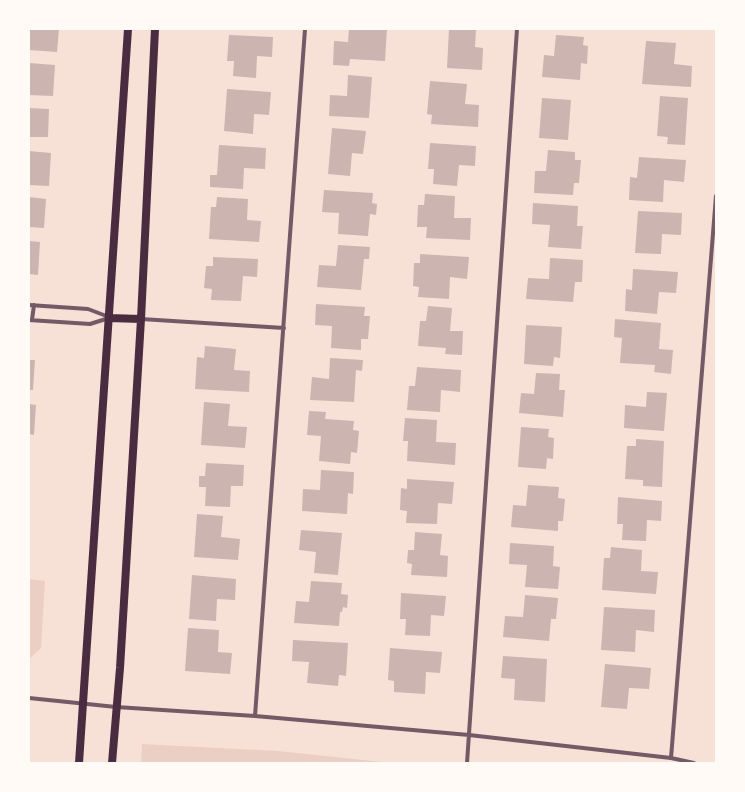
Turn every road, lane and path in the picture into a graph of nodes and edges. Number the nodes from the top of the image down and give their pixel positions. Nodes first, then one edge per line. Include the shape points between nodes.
1 (128, 29) edge
2 (155, 29) edge
3 (305, 29) edge
4 (516, 29) edge
5 (716, 196) edge
6 (31, 305) edge
7 (109, 318) junction
8 (141, 319) junction
9 (31, 320) edge
10 (284, 328) junction
11 (29, 698) edge
12 (83, 704) junction
13 (116, 707) junction
14 (255, 716) junction
15 (469, 735) junction
16 (671, 758) junction
17 (79, 763) edge
18 (112, 763) edge
19 (467, 763) edge
20 (694, 763) edge

1 - 7 main road
2 - 8 main road
3 - 10 street
4 - 15 street
5 - 16 street
6 - 7 street via 88,309
6 - 9 street
7 - 8 main road
7 - 9 street via 90,324
7 - 12 main road
8 - 10 street
8 - 13 main road
10 - 14 street
11 - 12 street
12 - 13 street
12 - 17 main road
13 - 14 street
13 - 18 main road
14 - 15 street
15 - 16 street
15 - 19 street
16 - 20 street

